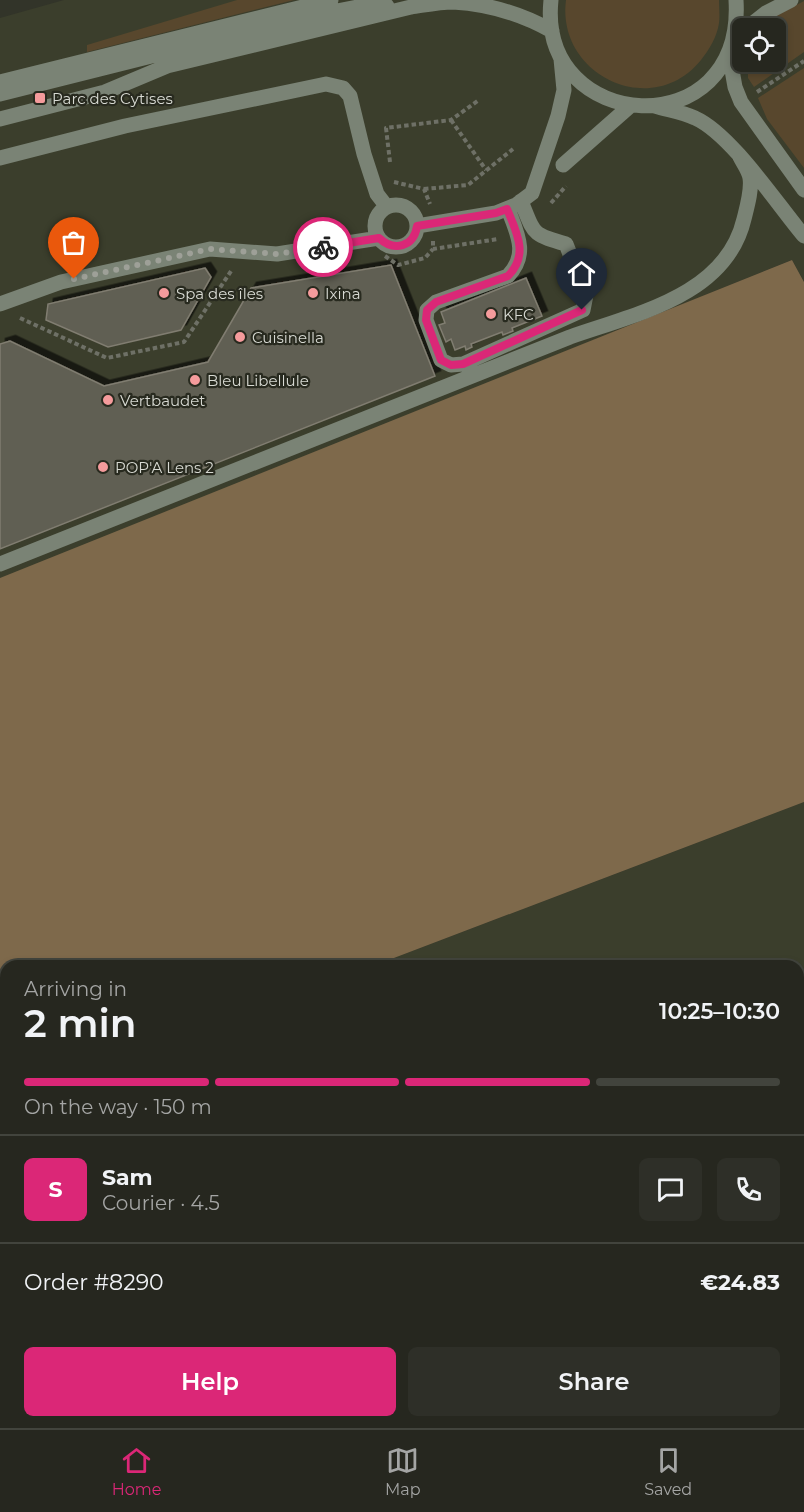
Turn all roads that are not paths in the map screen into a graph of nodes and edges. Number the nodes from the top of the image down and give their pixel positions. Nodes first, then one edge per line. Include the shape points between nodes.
1 (331, 0) edge
2 (551, 0) edge
3 (736, 0) edge
4 (746, 0) edge
5 (791, 0) edge
6 (411, 7) junction
7 (737, 18) edge
8 (742, 18) edge
9 (760, 18) edge
10 (552, 31) junction
11 (732, 46) edge
12 (560, 56) junction
13 (736, 72) edge
14 (0, 82) edge
15 (0, 94) edge
16 (630, 106) junction
17 (655, 106) junction
18 (0, 119) edge
19 (740, 157) junction
20 (0, 158) edge
21 (563, 165) dead end
22 (804, 190) edge
23 (520, 201) junction
24 (387, 207) junction
25 (417, 226) junction
26 (804, 236) edge
27 (379, 238) junction
28 (0, 304) edge
29 (0, 564) edge

1 - 14 street
2 - 10 street
3 - 7 street
4 - 8 street
5 - 9 street
6 - 10 street via 452,2 497,8 534,20
6 - 15 street via 363,6 312,16
6 - 18 street via 167,66 105,93
10 - 12 street
11 - 17 street via 705,85 680,100
12 - 16 street via 589,89
12 - 23 street via 564,90 558,116
13 - 22 street via 735,87 741,102
16 - 17 street
16 - 21 street
17 - 19 street via 695,118 716,131
19 - 26 street
19 - 29 street via 750,178 740,234 721,264 701,283 666,303 570,337
20 - 24 street via 125,126 326,84 343,88 350,96 377,194
23 - 23 street via 516,268 508,276 436,302 427,310 426,320 441,360 451,365 463,364 582,310 586,295 566,244 534,232
23 - 25 street via 496,213
24 - 25 street via 408,208
24 - 27 street via 375,224
25 - 27 street via 413,238 403,246 389,246
27 - 28 street via 277,254 210,249 61,282

